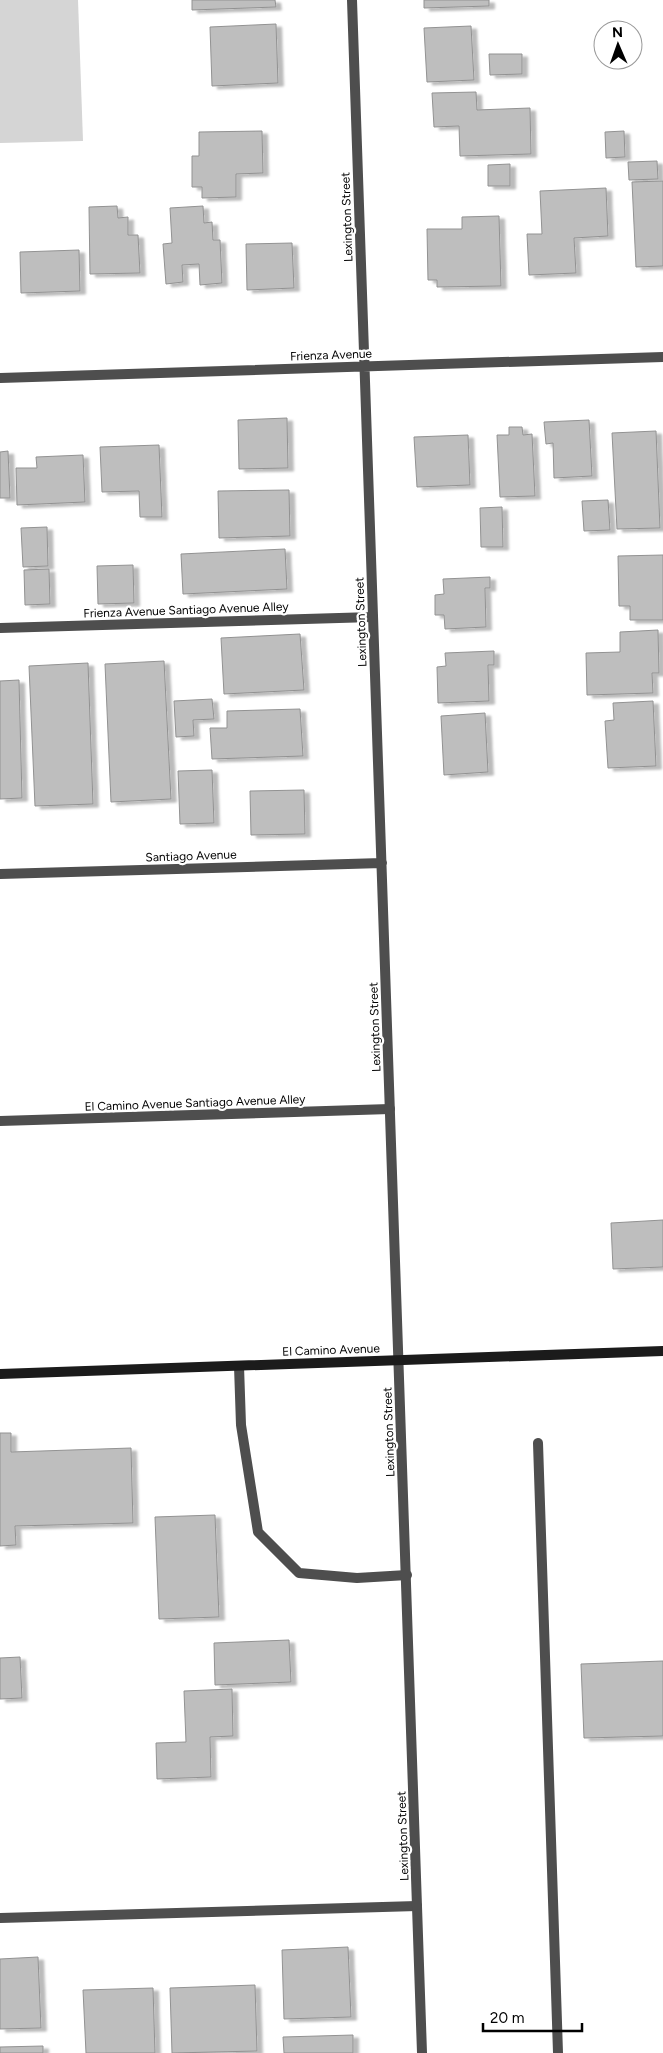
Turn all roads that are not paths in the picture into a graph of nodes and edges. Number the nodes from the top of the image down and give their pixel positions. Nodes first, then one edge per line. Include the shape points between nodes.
1 (352, 0) edge
2 (663, 357) edge
3 (364, 366) junction
4 (0, 378) edge
5 (373, 617) junction
6 (0, 628) edge
7 (382, 863) junction
8 (0, 874) edge
9 (390, 1109) junction
10 (0, 1121) edge
11 (663, 1351) edge
12 (399, 1360) junction
13 (239, 1366) junction
14 (0, 1374) edge
15 (538, 1443) dead end
16 (407, 1576) junction
17 (418, 1906) junction
18 (0, 1918) edge
19 (422, 2053) edge
20 (558, 2053) edge

1 - 3 street, Lexington Street
2 - 3 street, Frienza Avenue
3 - 4 street, Frienza Avenue
3 - 5 street, Lexington Street
5 - 6 street, Frienza Avenue Santiago Avenue Alley
5 - 7 street, Lexington Street
7 - 8 street, Santiago Avenue
7 - 9 street, Lexington Street
9 - 10 street, El Camino Avenue Santiago Avenue Alley
9 - 12 street, Lexington Street
11 - 12 main road, El Camino Avenue
12 - 13 main road, El Camino Avenue
12 - 16 street, Lexington Street
13 - 14 main road, El Camino Avenue
13 - 16 street via 241,1426 258,1532 299,1573 357,1578
15 - 20 street
16 - 17 street, Lexington Street
17 - 18 street
17 - 19 street, Lexington Street

